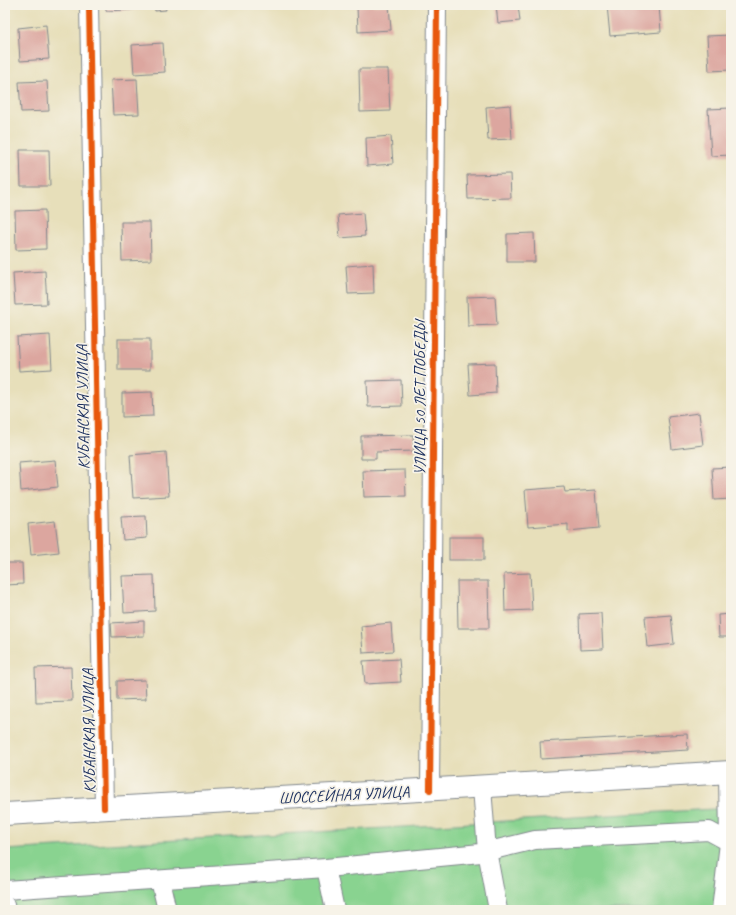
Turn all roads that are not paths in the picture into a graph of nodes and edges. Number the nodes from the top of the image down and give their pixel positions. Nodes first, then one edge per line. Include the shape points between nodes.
1 (89, 5) edge
2 (437, 5) edge
3 (729, 772) edge
4 (482, 788) junction
5 (430, 790) junction
6 (104, 808) junction
7 (5, 814) edge
8 (730, 843) edge
9 (487, 851) junction
10 (326, 868) junction
11 (160, 880) junction
12 (5, 890) edge
13 (5, 905) edge
14 (6, 910) edge
15 (167, 910) edge
16 (335, 910) edge
17 (498, 910) edge
18 (721, 910) edge

1 - 6 street, КУБАНСКАЯ УЛИЦА
2 - 5 street, УЛИЦА 50 ЛЕТ ПОБЕДЫ
3 - 4 main road, ШОССЕЙНАЯ УЛИЦА
3 - 8 street
4 - 5 main road, ШОССЕЙНАЯ УЛИЦА
4 - 9 street
5 - 6 main road, ШОССЕЙНАЯ УЛИЦА
6 - 7 main road, ШОССЕЙНАЯ УЛИЦА
8 - 9 street via 709,831 535,840
8 - 18 street
9 - 10 street
9 - 17 street
10 - 11 street
10 - 16 street
11 - 12 street
11 - 15 street
13 - 14 street

